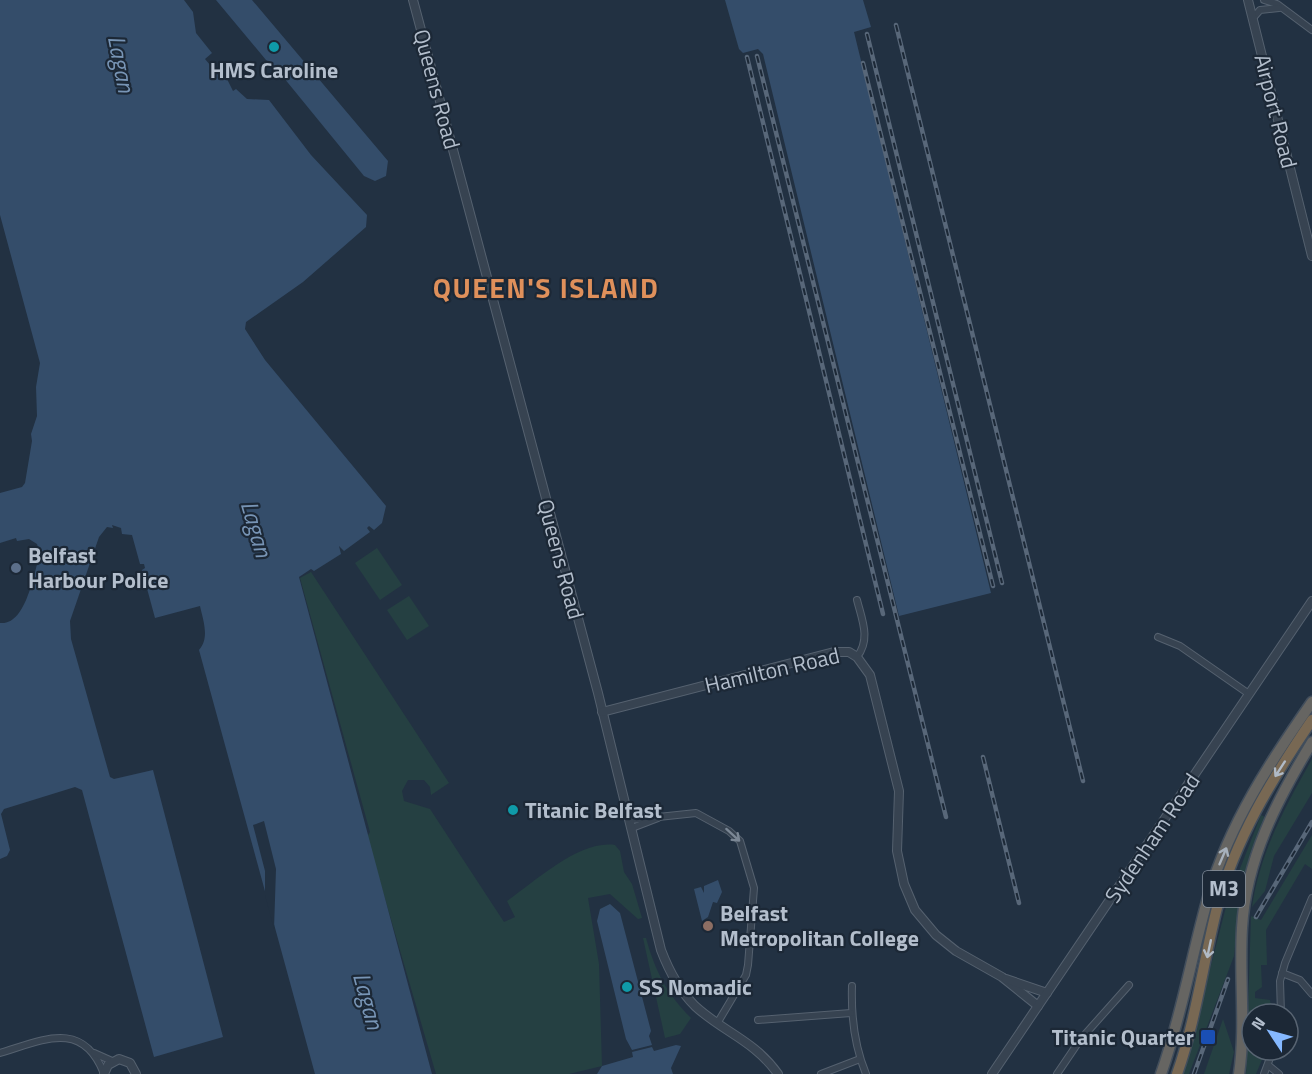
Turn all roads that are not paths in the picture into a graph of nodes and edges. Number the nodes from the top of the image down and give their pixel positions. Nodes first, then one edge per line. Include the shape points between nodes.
1 (413, 0) edge
2 (1248, 0) edge
3 (1264, 0) edge
4 (1277, 4) edge
5 (1253, 18) junction
6 (1312, 30) edge
7 (1312, 256) edge
8 (857, 600) dead end
9 (1312, 601) edge
10 (1158, 638) dead end
11 (857, 657) junction
12 (1249, 694) junction
13 (1312, 702) edge
14 (602, 712) junction
15 (1312, 720) edge
16 (1312, 742) edge
17 (631, 824) junction
18 (1312, 898) edge
19 (1282, 973) junction
20 (1002, 977) junction
21 (1129, 985) dead end
22 (852, 986) dead end
23 (1047, 993) junction
24 (1312, 994) edge
25 (1241, 1002) edge
26 (1281, 1002) edge
27 (1038, 1006) junction
28 (851, 1013) junction
29 (758, 1020) dead end
30 (718, 1022) junction
31 (1240, 1030) edge
32 (1240, 1050) edge
33 (0, 1053) edge
34 (94, 1053) junction
35 (860, 1059) junction
36 (112, 1061) junction
37 (1269, 1062) edge
38 (1268, 1065) junction
39 (104, 1074) edge
40 (136, 1074) edge
41 (778, 1074) edge
42 (821, 1074) edge
43 (866, 1074) edge
44 (992, 1074) edge
45 (1057, 1074) edge
46 (1161, 1074) edge
47 (1178, 1074) edge
48 (1232, 1074) edge
49 (1239, 1074) edge
50 (1264, 1074) edge
51 (1279, 1074) edge

1 - 14 street, Queens Road
2 - 5 street, Airport Road
3 - 4 street
4 - 5 street via 1260,10
4 - 6 street
5 - 7 street, Airport Road
8 - 11 street via 866,633 864,648
9 - 12 street, Sydenham Road
10 - 12 street via 1180,646
11 - 14 street, Hamilton Road via 849,652 826,654
11 - 20 street, Hamilton Road via 870,675 899,791 897,851 915,910 956,951
12 - 23 street, Sydenham Road
46 -> 13 highway via 1219,867 1263,774
14 - 17 street, Queens Road
15 -> 47 highway, M3 via 1266,790 1232,864 1217,908
16 - 25 highway via 1270,818 1250,870 1242,928
17 - 30 street, Queens Road via 667,966 687,997
17 -> 30 street via 681,813 702,815 740,841 754,888 746,975
18 - 19 street
19 - 24 street via 1300,980
19 - 26 street
20 - 23 street, Hamilton Road
20 - 27 street, Hamilton Road
21 - 45 street via 1080,1040
22 - 28 street
23 - 27 street, Sydenham Road
27 - 44 street, Sydenham Road
28 - 29 street
28 - 35 street
30 - 41 street, Queens Road via 746,1040
31 - 48 highway
32 - 49 highway
33 - 34 street via 62,1037 80,1042
34 - 36 street
34 - 39 street
35 - 42 street
35 - 43 street
36 - 39 street
36 - 40 street via 127,1060
37 - 38 street
38 - 50 street
38 - 51 street

